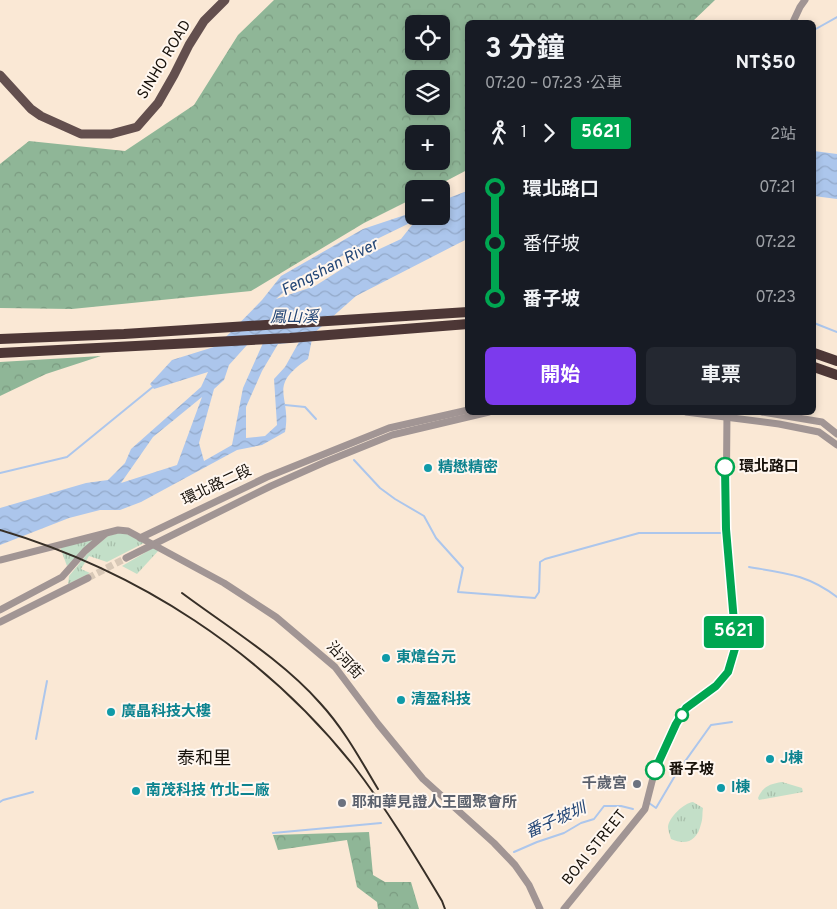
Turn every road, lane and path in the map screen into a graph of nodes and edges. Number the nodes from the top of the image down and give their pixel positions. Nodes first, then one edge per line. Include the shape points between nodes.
1 (225, 0) edge
2 (805, 0) edge
3 (794, 20) edge
4 (0, 75) edge
5 (465, 312) edge
6 (465, 324) edge
7 (0, 339) edge
8 (0, 353) edge
9 (816, 354) edge
10 (837, 361) edge
11 (816, 368) edge
12 (837, 375) edge
13 (465, 411) edge
14 (477, 415) edge
15 (727, 415) edge
16 (780, 415) edge
17 (837, 434) edge
18 (837, 445) edge
19 (107, 533) junction
20 (140, 538) junction
21 (152, 545) junction
22 (126, 558) tunnel mouth
23 (0, 560) edge
24 (88, 578) tunnel mouth
25 (0, 610) edge
26 (0, 622) edge
27 (540, 909) edge
28 (564, 909) edge

1 - 4 main road, SINHO ROAD via 204,21 158,103 137,126 111,134 81,134 31,109
2 - 3 street
5 - 7 highway
6 - 8 highway via 290,338
9 - 10 highway
11 - 12 highway
13 - 20 street, 環北路二段 via 389,428 267,477
14 - 21 street, 環北路二段 via 392,436 325,462
15 - 18 street via 819,432
15 - 28 street, BOAI STREET via 726,529 736,645 731,663 716,686 686,708 655,770 645,809
16 - 17 street via 822,422
19 - 20 street via 128,531
19 - 23 street
19 - 25 street via 85,551 62,577
20 - 21 street, 沿河街
21 - 22 street, 環北路二段
21 - 27 street, 沿河街 via 262,607 335,668 423,779 515,865
24 - 26 street

